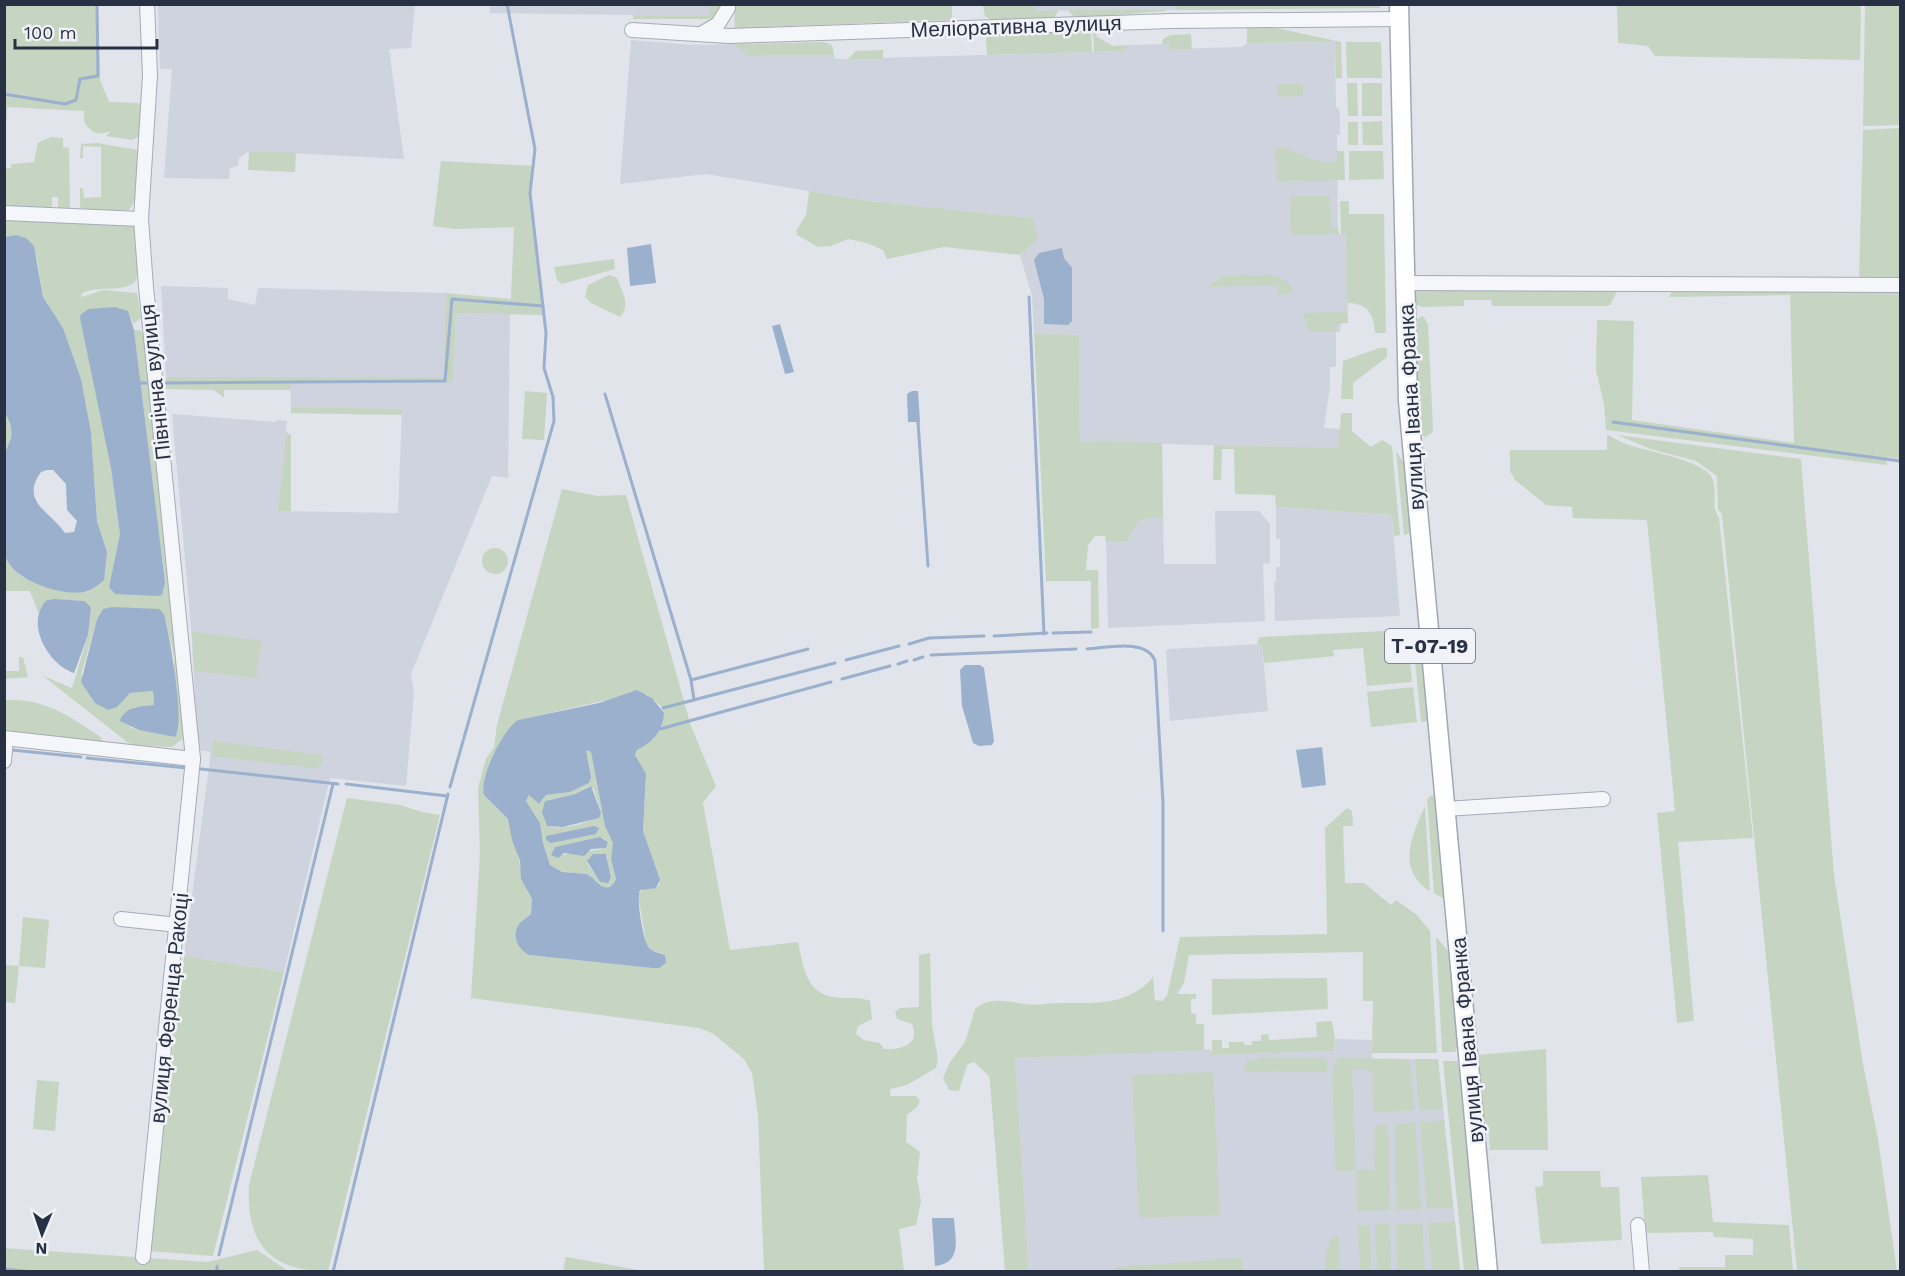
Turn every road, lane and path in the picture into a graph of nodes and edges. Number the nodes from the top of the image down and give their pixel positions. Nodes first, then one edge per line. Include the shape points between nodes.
1 (147, 4) edge
2 (728, 6) edge
3 (1400, 12) edge
4 (632, 30) dead end
5 (700, 34) junction
6 (729, 36) junction
7 (4, 213) edge
8 (141, 219) junction
9 (1405, 283) junction
10 (1900, 285) edge
11 (5, 739) edge
12 (193, 759) junction
13 (4, 761) edge
14 (1603, 799) dead end
15 (1445, 809) junction
16 (121, 920) dead end
17 (178, 925) junction
18 (1638, 1225) dead end
19 (143, 1257) dead end
20 (1488, 1272) edge
21 (1642, 1272) edge

1 - 8 street, Північна вулиця via 150,84
2 - 5 street via 718,24
2 - 6 street
3 - 6 street, Меліоративна вулиця
3 - 9 main road, вулиця Івана Франка / Т-07-19
4 - 5 street, Меліоративна вулиця
5 - 6 street, Меліоративна вулиця
7 - 8 street
8 - 12 street, Північна вулиця
9 - 10 street
9 - 15 main road, вулиця Івана Франка / Т-07-19 via 1411,442
11 - 12 street
11 - 13 street
12 - 17 street, вулиця Ференца Ракоці
14 - 15 street
15 - 20 main road, вулиця Івана Франка / Т-07-19
16 - 17 street
17 - 19 street, вулиця Ференца Ракоці
18 - 21 street

